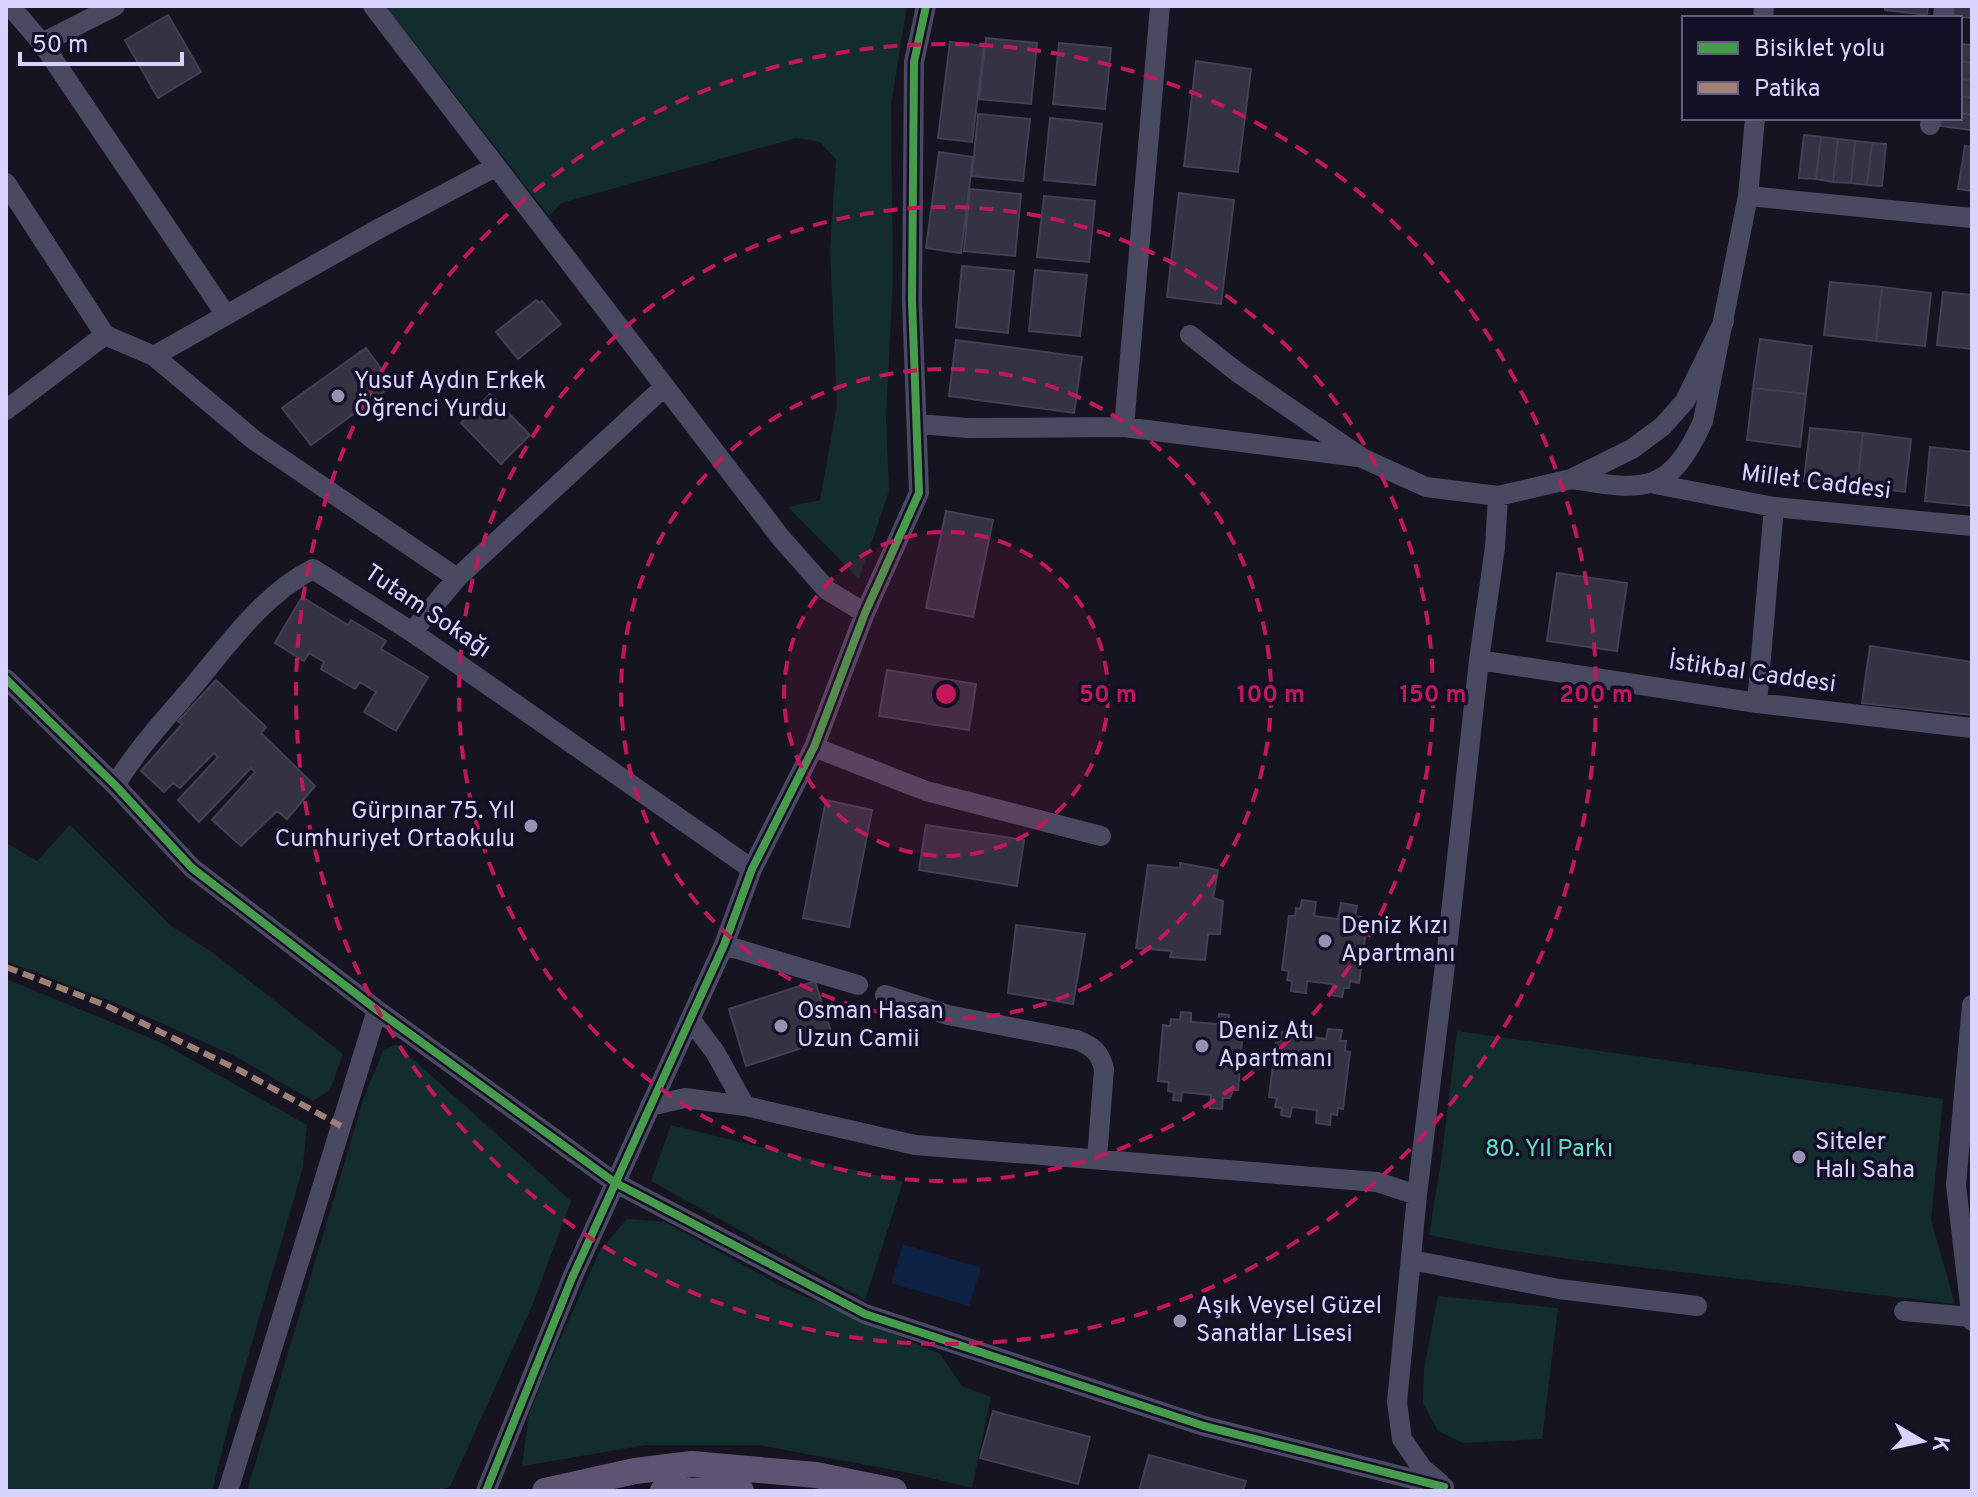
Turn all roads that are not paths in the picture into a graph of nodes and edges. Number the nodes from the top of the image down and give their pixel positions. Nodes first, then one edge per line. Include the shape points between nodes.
1 (10, 6) edge
2 (115, 6) edge
3 (373, 6) edge
4 (926, 6) edge
5 (1160, 6) edge
6 (42, 43) junction
7 (1755, 120) edge
8 (495, 167) junction
9 (6, 183) edge
10 (1748, 196) junction
11 (1972, 218) edge
12 (226, 315) junction
13 (1724, 321) junction
14 (105, 335) junction
15 (1190, 335) dead end
16 (154, 356) junction
17 (664, 387) junction
18 (6, 410) edge
19 (918, 424) junction
20 (1124, 427) junction
21 (1362, 458) junction
22 (1571, 479) junction
23 (1655, 484) junction
24 (1498, 496) junction
25 (1774, 507) junction
26 (1972, 526) edge
27 (457, 578) junction
28 (865, 613) junction
29 (412, 632) junction
30 (1479, 660) junction
31 (6, 679) edge
32 (1757, 703) junction
33 (1972, 728) edge
34 (814, 747) junction
35 (115, 785) junction
36 (1101, 836) dead end
37 (752, 869) junction
38 (724, 945) junction
39 (858, 985) dead end
40 (885, 995) dead end
41 (1972, 1005) edge
42 (377, 1010) junction
43 (691, 1020) junction
44 (650, 1106) junction
45 (745, 1106) junction
46 (1097, 1159) junction
47 (614, 1182) junction
48 (1417, 1195) junction
49 (1412, 1260) junction
50 (1697, 1306) dead end
51 (1904, 1311) dead end
52 (1972, 1319) edge
53 (1447, 1489) edge
54 (228, 1491) edge
55 (486, 1491) edge
56 (545, 1491) edge
57 (663, 1491) edge
58 (741, 1491) edge
59 (894, 1491) edge

1 - 6 street
2 - 6 street
3 - 8 street
4 - 19 street via 914,62 912,300
5 - 20 street
6 - 12 street
7 - 10 street
8 - 12 street
8 - 17 street
9 - 14 street
10 - 11 street
10 - 13 street
12 - 16 street
13 - 22 street via 1685,401 1663,426 1632,449
13 - 23 street via 1703,421 1676,469
14 - 16 street
14 - 18 street
15 - 21 street
16 - 27 street via 254,440
17 - 27 street
17 - 28 street via 817,579
19 - 20 street
19 - 28 street via 919,493
20 - 21 street
21 - 24 street via 1426,487
22 - 23 street, Millet Caddesi
22 - 24 street
23 - 25 street, Millet Caddesi
24 - 30 street
25 - 26 street, Millet Caddesi
25 - 32 street
27 - 29 street
28 - 34 street
29 - 35 street, Tutam Sokağı via 313,569 244,625
29 - 37 street, Tutam Sokağı
30 - 32 street, İstikbal Caddesi
30 - 48 street
31 - 35 street
32 - 33 street, İstikbal Caddesi
34 - 36 street via 926,791
34 - 37 street
35 - 42 street via 192,868
37 - 38 street
38 - 39 street
38 - 43 street
40 - 46 street via 948,1015 1089,1045 1101,1055 1104,1069
41 - 52 street via 1956,1185
42 - 47 street
42 - 54 street
43 - 44 street
43 - 45 street
44 - 45 street via 685,1098
44 - 47 street
45 - 46 street via 915,1145
46 - 48 street via 1377,1182
47 - 53 street via 865,1314 1204,1426
47 - 55 street
48 - 49 street
49 - 50 street via 1559,1289
49 - 53 street via 1397,1402 1402,1439 1422,1468
51 - 52 street
56 - 59 main road via 692,1464 816,1475
57 - 58 main road

